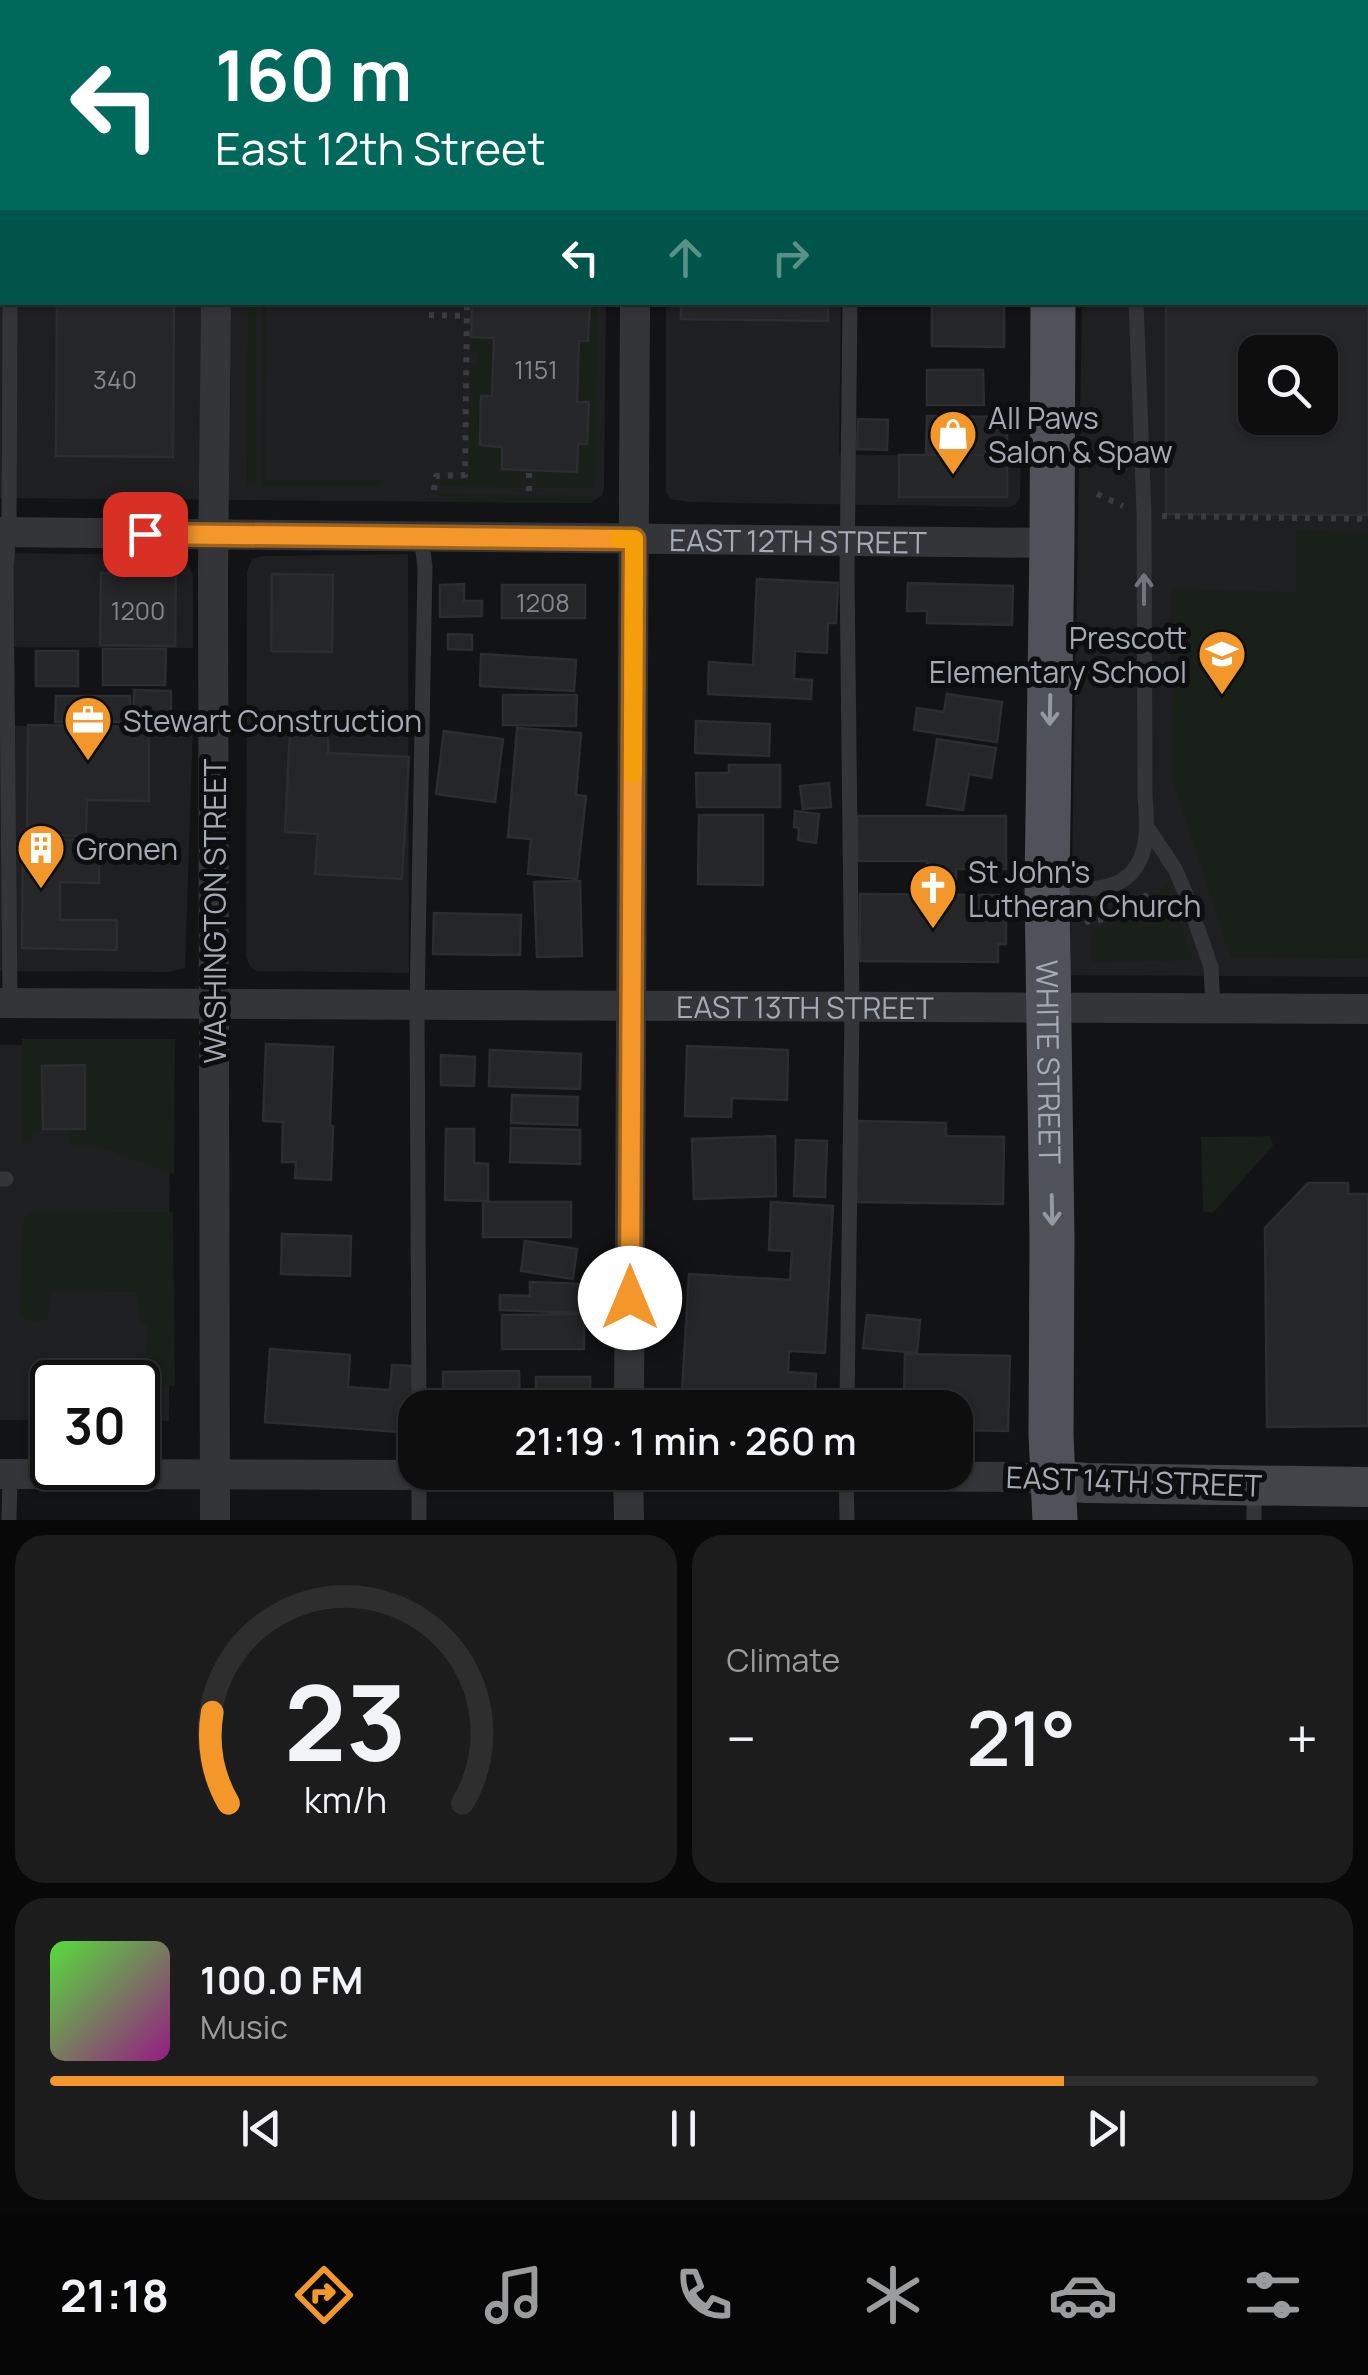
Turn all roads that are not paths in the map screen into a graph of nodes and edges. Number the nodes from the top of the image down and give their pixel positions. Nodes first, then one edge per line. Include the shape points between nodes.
1 (10, 305) edge
2 (216, 305) edge
3 (635, 305) edge
4 (850, 305) edge
5 (1053, 305) edge
6 (1136, 305) edge
7 (4, 532) edge
8 (214, 534) junction
9 (421, 536) junction
10 (634, 539) junction
11 (848, 541) junction
12 (1052, 543) junction
13 (1149, 830) junction
14 (1047, 886) junction
15 (5, 1003) edge
16 (214, 1004) junction
17 (417, 1005) junction
18 (632, 1006) junction
19 (852, 1007) junction
20 (1048, 1008) junction
21 (1213, 1009) junction
22 (1368, 1010) edge
23 (419, 1390) edge
24 (629, 1390) edge
25 (847, 1390) edge
26 (5, 1474) edge
27 (214, 1474) junction
28 (398, 1474) edge
29 (973, 1476) edge
30 (1368, 1487) edge
31 (419, 1490) edge
32 (628, 1490) edge
33 (846, 1490) edge
34 (1054, 1500) edge
35 (1254, 1502) edge
36 (9, 1520) edge
37 (215, 1520) edge
38 (419, 1520) edge
39 (629, 1520) edge
40 (847, 1520) edge

1 - 7 lane
2 - 8 street, WASHINGTON STREET
3 - 10 street
4 - 11 lane
5 - 12 main road, WHITE STREET
13 -> 6 lane
7 - 8 street, EAST 12TH STREET
7 - 15 lane
8 - 9 street, EAST 12TH STREET
8 - 16 street, WASHINGTON STREET
9 - 10 street, EAST 12TH STREET
9 - 17 lane
10 - 11 street, EAST 12TH STREET
10 - 18 street
11 - 12 street, EAST 12TH STREET
11 - 19 lane
12 -> 14 main road, WHITE STREET
13 - 14 lane via 1134,873 1118,882
13 - 21 lane via 1185,892 1212,968
14 - 20 main road, WHITE STREET
15 - 16 street, EAST 13TH STREET
16 - 17 street, EAST 13TH STREET
16 - 27 street, WASHINGTON STREET
17 - 18 street, EAST 13TH STREET
17 - 23 lane
18 - 19 street, EAST 13TH STREET
18 - 24 street
19 - 20 street, EAST 13TH STREET
19 - 25 lane
20 - 21 street, EAST 13TH STREET
20 -> 34 main road, WHITE STREET
21 - 22 street, EAST 13TH STREET
26 - 27 street, EAST 14TH STREET
26 - 36 lane
27 - 28 street, EAST 14TH STREET
27 - 37 street, WASHINGTON STREET
29 - 34 street, EAST 14TH STREET via 1014,1477
30 - 35 main road, EAST 14TH STREET
31 - 38 lane
32 - 39 street
33 - 40 lane
34 - 35 main road, EAST 14TH STREET

